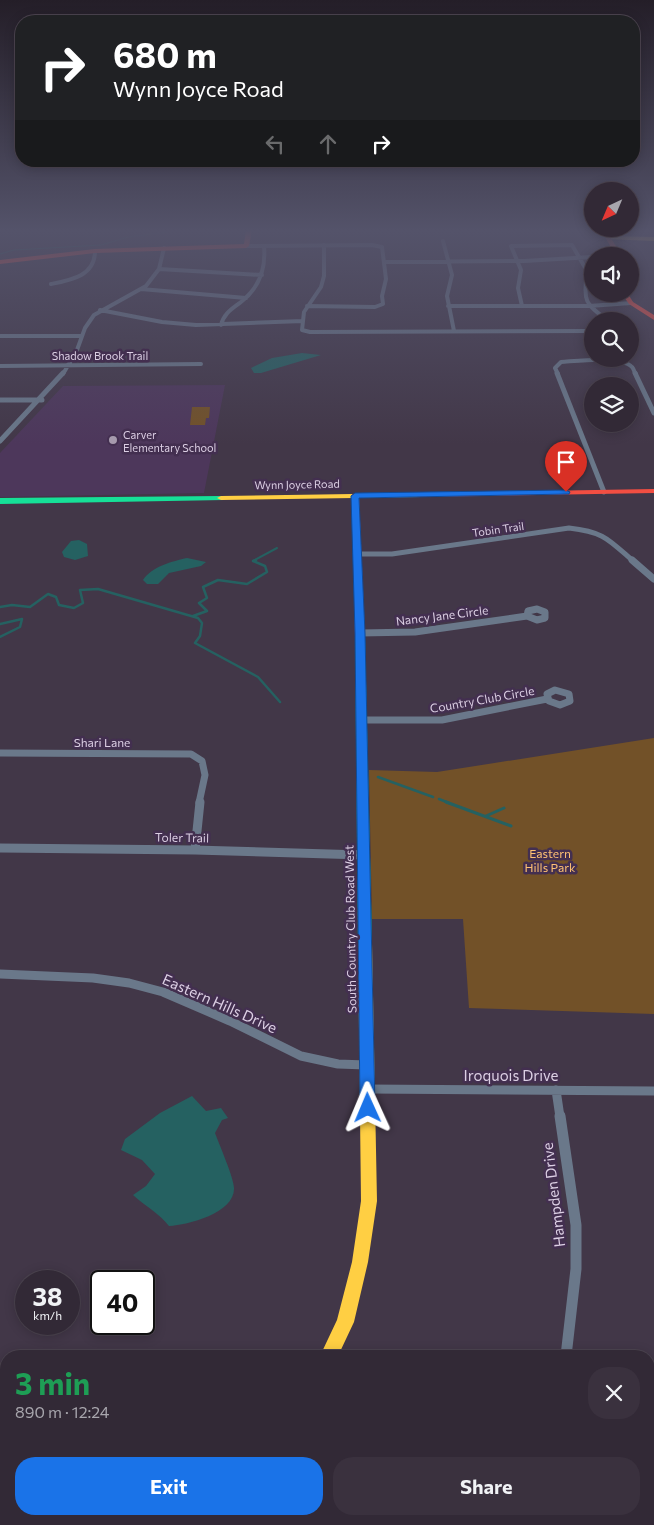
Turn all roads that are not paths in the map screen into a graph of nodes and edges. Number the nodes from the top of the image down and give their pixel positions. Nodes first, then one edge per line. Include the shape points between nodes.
1 (117, 301) edge
2 (242, 301) edge
3 (311, 301) edge
4 (383, 301) edge
5 (448, 301) edge
6 (521, 301) edge
7 (588, 301) edge
8 (612, 302) edge
9 (632, 302) edge
10 (307, 306) junction
11 (448, 306) junction
12 (522, 306) junction
13 (590, 306) junction
14 (100, 310) junction
15 (598, 312) edge
16 (654, 318) edge
17 (303, 321) junction
18 (221, 325) junction
19 (454, 331) junction
20 (584, 331) edge
21 (0, 336) edge
22 (82, 336) junction
23 (200, 364) dead end
24 (69, 365) junction
25 (0, 366) edge
26 (0, 400) edge
27 (42, 400) junction
28 (654, 413) edge
29 (3, 435) edge
30 (0, 441) edge
31 (654, 491) edge
32 (604, 492) junction
33 (355, 496) junction
34 (0, 501) edge
35 (357, 554) junction
36 (654, 580) edge
37 (527, 616) dead end
38 (360, 633) junction
39 (547, 699) dead end
40 (360, 720) junction
41 (0, 753) edge
42 (0, 848) edge
43 (196, 850) junction
44 (363, 856) junction
45 (0, 974) edge
46 (366, 1065) junction
47 (367, 1089) junction
48 (556, 1090) junction
49 (654, 1091) edge
50 (333, 1350) edge
51 (567, 1350) edge

1 - 14 street
2 - 18 street via 225,314
3 - 10 street
4 - 10 street via 375,307
5 - 11 street
6 - 12 street
7 - 13 street
8 - 13 street
9 - 16 street
10 - 17 street
11 - 12 street
11 - 19 street
12 - 13 street
13 - 15 street
14 - 18 street via 173,323
14 - 22 street via 90,320
17 - 18 street
17 - 19 street via 302,330 306,331
19 - 20 street
21 - 22 street
22 - 24 street
23 - 24 street, Shadow Brook Trail
24 - 25 street, Shadow Brook Trail
24 - 27 street
26 - 27 street
27 - 29 street
28 - 32 street via 632,367 624,362 557,364 555,368
29 - 30 street
31 - 32 street, Wynn Joyce Road
32 - 33 street, Wynn Joyce Road
33 - 34 street, Wynn Joyce Road
33 - 35 street, South Country Club Road West
35 - 36 street, Tobin Trail via 392,554 569,528 605,536
35 - 38 street, South Country Club Road West
37 - 38 street, Nancy Jane Circle via 415,632
38 - 40 street, South Country Club Road West
39 - 40 street, Country Club Circle via 442,720
40 - 44 street, South Country Club Road West
41 - 43 street, Shari Lane via 191,754 202,761 205,775
42 - 43 street, Toler Trail
43 - 44 street, Toler Trail
44 - 46 street, South Country Club Road West
45 - 46 street, Eastern Hills Drive via 129,983 163,992 301,1056 338,1064
46 - 47 street, South Country Club Road West
47 - 48 street, Iroquois Drive
47 - 50 street, South Country Club Road West via 369,1201 360,1262 345,1322
48 - 49 street, Iroquois Drive
48 - 51 street, Hampden Drive via 576,1225 576,1269

